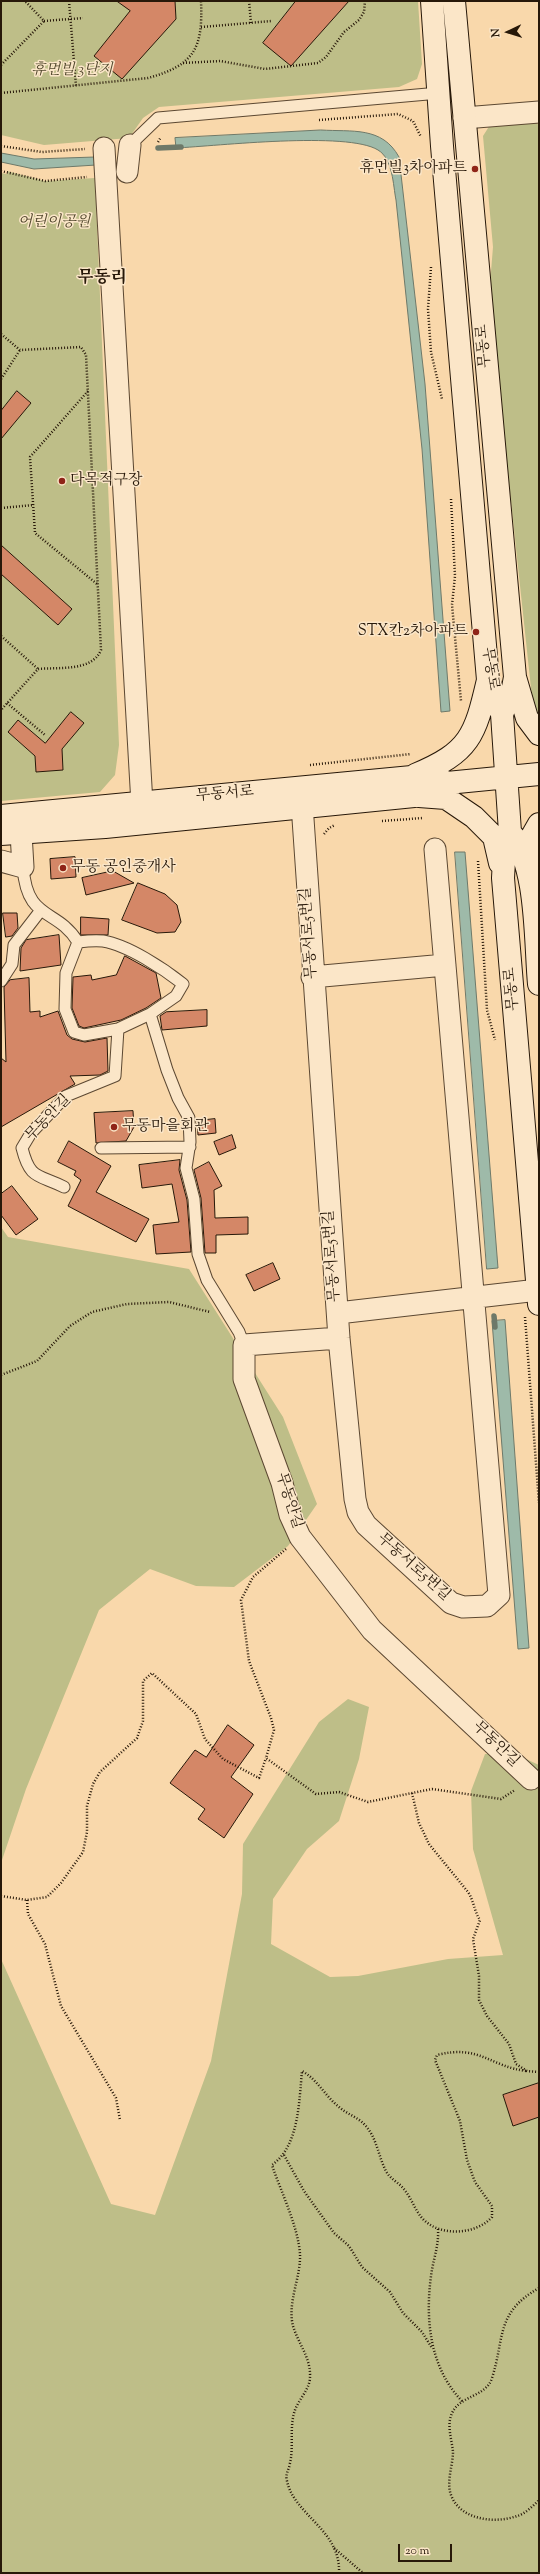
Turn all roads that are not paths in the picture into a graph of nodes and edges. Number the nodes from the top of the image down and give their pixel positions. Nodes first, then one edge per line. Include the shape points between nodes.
1 (432, 1) edge
2 (454, 1) edge
3 (439, 93) junction
4 (539, 112) edge
5 (464, 118) junction
6 (130, 145) joint
7 (104, 148) road end
8 (127, 172) dead end
9 (515, 677) junction
10 (488, 680) junction
11 (502, 714) junction
12 (539, 734) edge
13 (539, 774) edge
14 (506, 777) junction
15 (413, 786) junction
16 (301, 797) junction
17 (142, 804) junction
18 (1, 816) edge
19 (539, 824) edge
20 (510, 832) junction
21 (11, 833) edge
22 (435, 849) dead end
23 (1, 861) edge
24 (23, 868) junction
25 (529, 872) junction
26 (503, 878) junction
27 (41, 910) junction
28 (78, 942) junction
29 (445, 965) junction
30 (312, 977) junction
31 (1, 981) edge
32 (539, 984) edge
33 (150, 1014) junction
34 (118, 1029) junction
35 (190, 1147) junction
36 (101, 1148) dead end
37 (64, 1188) dead end
38 (474, 1298) junction
39 (533, 1302) edge
40 (338, 1313) junction
41 (339, 1338) junction
42 (244, 1345) junction
43 (531, 1779) road end

1 - 3 main road, 무동로
2 - 5 main road, 무동로
3 - 6 lane via 158,118
3 - 10 main road, 무동로
4 - 5 street
5 - 9 main road, 무동로
6 - 8 street
7 - 17 street
9 - 11 main road, 무동로
9 - 12 main road via 527,718
10 - 11 main road, 무동로
10 - 15 main road via 473,732 458,752
11 - 14 main road
13 - 14 main road
14 - 15 main road via 447,783 435,790
14 - 20 main road
15 - 16 main road, 무동서로
15 - 26 main road via 446,798 474,817 494,837
16 - 17 main road, 무동서로
16 - 21 main road, 무동서로 via 105,827
16 - 30 street, 무동서로5번길
17 - 18 main road, 무동서로
19 - 25 main road via 531,838
20 - 25 main road, 무동로 via 520,843
20 - 26 main road, 무동로 via 505,843
21 - 24 street
22 - 29 street, 무동서로5번길
23 - 24 street
24 - 27 lane via 24,885 32,903
25 - 32 main road, 무동로
26 - 39 main road, 무동로
27 - 28 lane via 69,927
27 - 31 lane via 14,946 12,964
28 - 33 lane via 104,941 160,966 183,984 176,996
28 - 34 lane via 66,973 64,1009 74,1032 84,1035
29 - 30 street
29 - 38 street, 무동서로5번길
30 - 40 street, 무동서로5번길
33 - 34 lane
33 - 35 lane, 무동안길 via 167,1070 189,1118
34 - 37 lane, 무동안길 via 114,1076 66,1096 31,1133 22,1148 26,1166 37,1177
35 - 36 lane
35 - 42 lane, 무동안길 via 186,1168 194,1199 198,1254 207,1280 230,1316
38 - 39 street
38 - 40 street
38 - 41 street, 무동서로5번길 via 498,1595 487,1606 463,1607 451,1603 366,1525 358,1512
40 - 41 street, 무동서로5번길
41 - 42 street
42 - 43 street, 무동안길 via 244,1379 300,1537 372,1630

